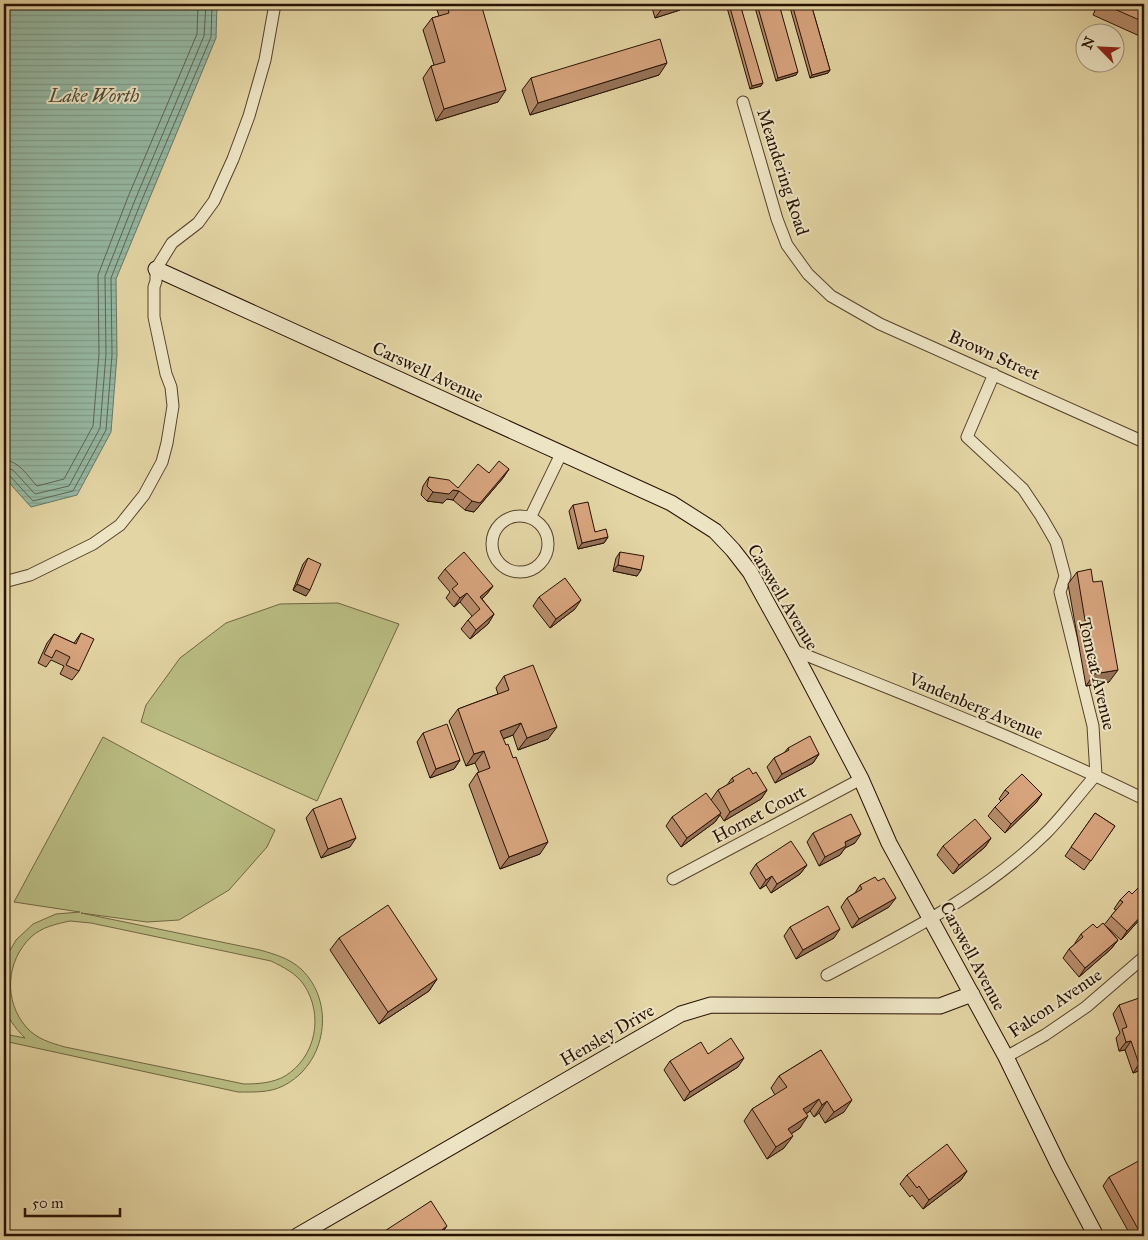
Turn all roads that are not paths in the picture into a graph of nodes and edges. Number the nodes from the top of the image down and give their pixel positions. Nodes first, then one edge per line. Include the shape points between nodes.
1 (276, 4) edge
2 (743, 102) dead end
3 (156, 269) junction
4 (831, 296) joint
5 (994, 374) junction
6 (1144, 442) edge
7 (561, 454) junction
8 (530, 518) junction
9 (4, 582) edge
10 (793, 650) junction
11 (1096, 775) junction
12 (861, 779) junction
13 (1144, 799) edge
14 (673, 879) dead end
15 (932, 919) junction
16 (1144, 957) edge
17 (827, 975) dead end
18 (972, 994) junction
19 (1006, 1057) junction
20 (297, 1236) edge
21 (1096, 1236) edge

1 - 3 street via 250,116 233,159 214,200 198,223 172,243
2 - 4 street, Meandering Road via 787,246 808,274
3 - 7 street, Carswell Avenue
3 - 9 street via 154,317 173,406 162,462 144,495 120,525 85,548 30,575
4 - 5 street, Brown Street via 880,324
5 - 6 street, Brown Street
5 - 11 street, Tomcat Avenue via 967,437 1023,488 1056,542 1065,576 1060,592 1093,726
7 - 8 street
7 - 10 street, Carswell Avenue via 671,503 716,531 750,572
8 - 8 street via 508,518 495,532 493,550 503,566 520,572 537,566 543,560 547,551 547,534
10 - 11 street, Vandenberg Avenue
10 - 12 street, Carswell Avenue
11 - 13 street, Vandenberg Avenue
11 - 15 street via 1046,832 1012,863
12 - 14 street, Hornet Court
12 - 15 street, Carswell Avenue via 889,843
15 - 17 street
15 - 18 street, Carswell Avenue
16 - 19 street, Falcon Avenue via 1086,1008
18 - 19 street, Carswell Avenue
18 - 20 street, Hensley Drive via 940,1006 711,1005 681,1014
19 - 21 street, Carswell Avenue

